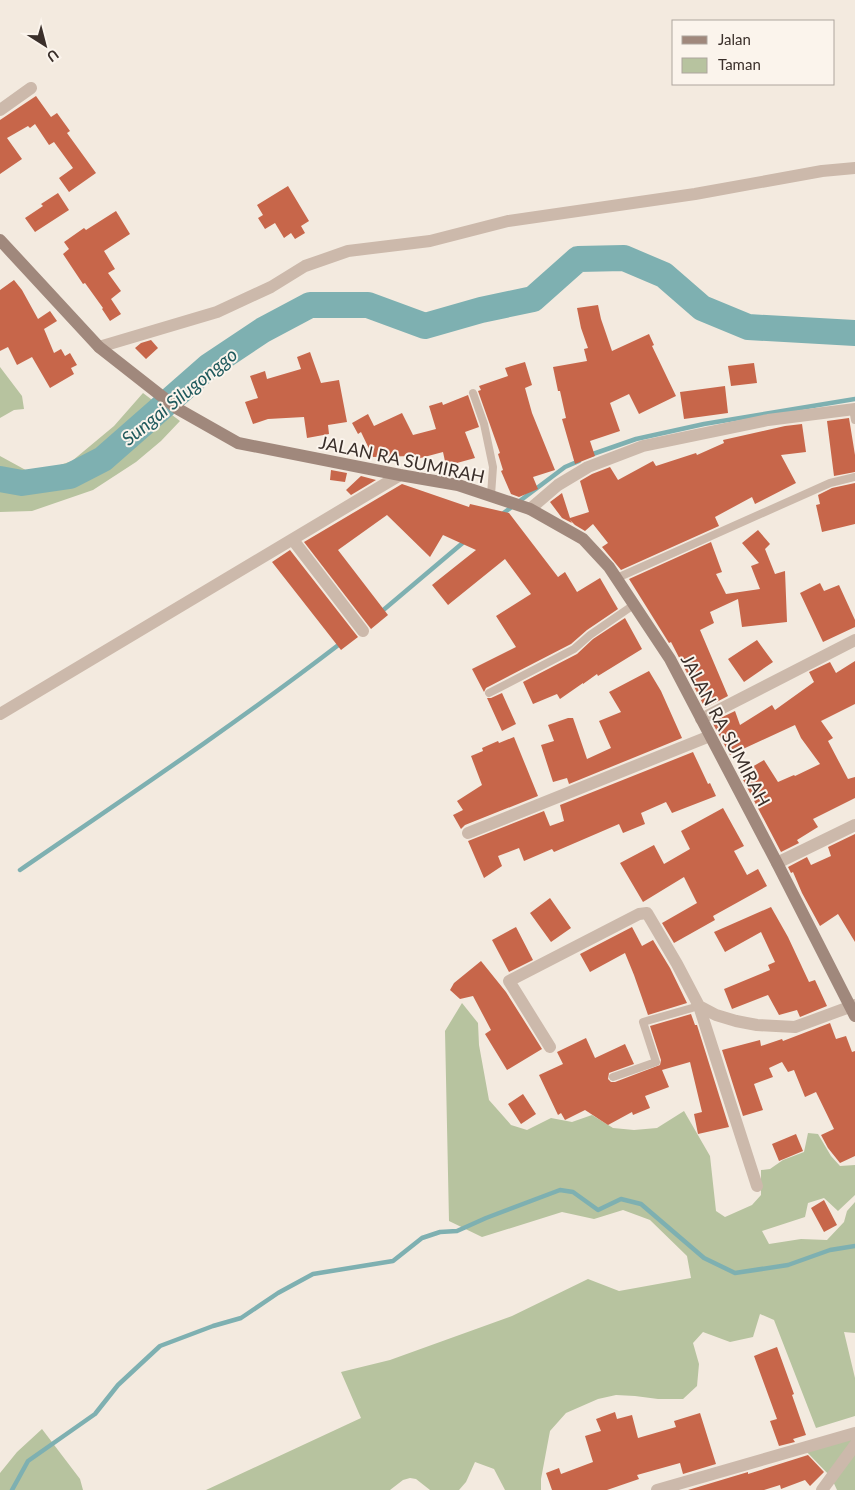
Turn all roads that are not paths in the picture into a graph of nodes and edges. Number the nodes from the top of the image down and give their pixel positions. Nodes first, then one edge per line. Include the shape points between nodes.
1 (31, 88) dead end
2 (0, 110) edge
3 (855, 168) edge
4 (0, 240) edge
5 (99, 347) junction
6 (473, 393) dead end
7 (854, 413) edge
8 (400, 475) junction
9 (855, 477) edge
10 (491, 495) junction
11 (526, 507) junction
12 (292, 540) junction
13 (617, 578) junction
14 (635, 604) junction
15 (363, 631) dead end
16 (855, 640) edge
17 (490, 693) dead end
18 (0, 714) edge
19 (701, 718) junction
20 (710, 736) junction
21 (855, 824) edge
22 (468, 833) dead end
23 (777, 863) junction
24 (700, 1006) junction
25 (854, 1010) edge
26 (550, 1047) dead end
27 (613, 1077) dead end
28 (757, 1186) dead end
29 (855, 1433) edge
30 (855, 1444) edge
31 (831, 1477) junction
32 (657, 1490) edge
33 (822, 1490) edge
34 (837, 1490) edge

1 - 2 street
3 - 5 street via 508,221 430,241 348,251 305,266 271,287 217,312
4 - 5 main road, JALAN RA SUMIRAH
5 - 8 main road, JALAN RA SUMIRAH via 178,409 238,443
6 - 10 lane via 493,466
7 - 11 street via 768,420 643,446 588,466
8 - 10 main road, JALAN RA SUMIRAH via 458,485
8 - 12 street
9 - 13 lane via 830,483
10 - 11 main road, JALAN RA SUMIRAH
11 - 13 main road, JALAN RA SUMIRAH via 583,539
12 - 15 street
12 - 18 street
13 - 14 main road, JALAN RA SUMIRAH
14 - 17 lane via 574,649
14 - 19 main road, JALAN RA SUMIRAH via 670,659
16 - 19 street
19 - 20 main road, JALAN RA SUMIRAH
20 - 22 street
20 - 23 main road, JALAN RA SUMIRAH
21 - 23 street
23 - 25 main road, JALAN RA SUMIRAH
24 - 25 street via 736,1021 795,1027
24 - 26 street via 650,917 642,913 509,981
24 - 27 lane via 643,1022 656,1062
24 - 28 street
29 - 32 street
30 - 31 street
31 - 33 street
31 - 34 street

